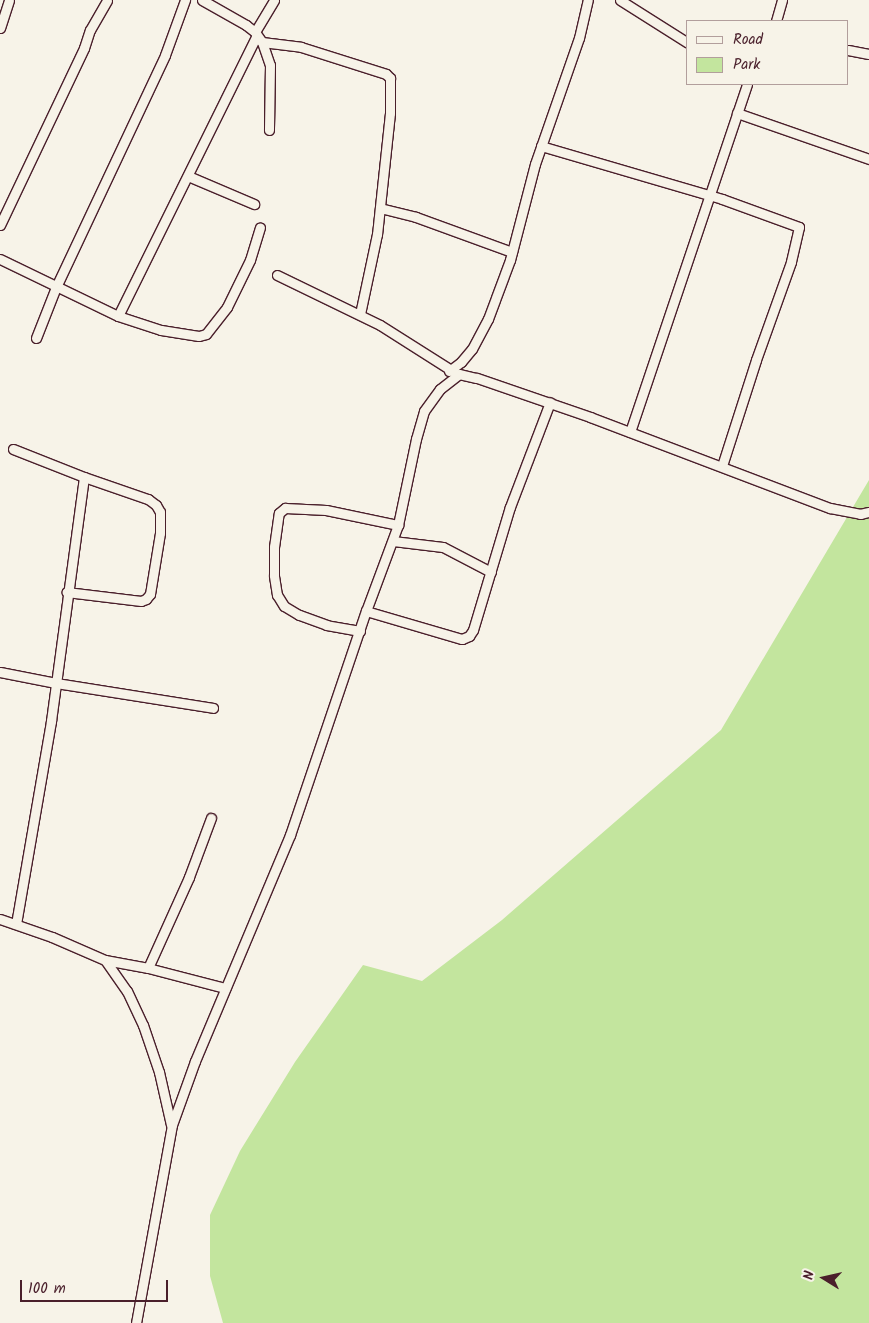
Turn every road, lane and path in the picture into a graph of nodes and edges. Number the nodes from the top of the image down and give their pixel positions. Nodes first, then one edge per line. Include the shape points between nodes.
1 (9, 0) edge
2 (108, 0) edge
3 (185, 0) edge
4 (202, 0) edge
5 (274, 0) edge
6 (588, 0) edge
7 (620, 0) edge
8 (782, 0) edge
9 (776, 20) edge
10 (0, 28) edge
11 (258, 36) junction
12 (686, 42) edge
13 (849, 50) edge
14 (869, 54) edge
15 (747, 85) edge
16 (736, 113) junction
17 (268, 130) dead end
18 (541, 146) junction
19 (869, 159) edge
20 (188, 176) junction
21 (710, 196) junction
22 (254, 204) dead end
23 (380, 208) junction
24 (0, 225) edge
25 (260, 227) dead end
26 (512, 252) junction
27 (0, 259) edge
28 (277, 275) dead end
29 (56, 287) junction
30 (360, 314) junction
31 (118, 316) junction
32 (36, 338) dead end
33 (449, 370) junction
34 (458, 374) junction
35 (550, 402) junction
36 (630, 432) junction
37 (13, 448) dead end
38 (722, 466) junction
39 (84, 477) junction
40 (869, 512) edge
41 (398, 525) junction
42 (393, 541) junction
43 (491, 572) junction
44 (67, 592) junction
45 (366, 611) junction
46 (360, 631) junction
47 (0, 672) edge
48 (56, 683) junction
49 (213, 708) dead end
50 (211, 818) dead end
51 (0, 920) edge
52 (16, 924) junction
53 (105, 960) junction
54 (148, 968) junction
55 (224, 988) junction
56 (172, 1125) junction
57 (136, 1323) edge

1 - 10 street
2 - 24 street via 90,30
3 - 29 street via 164,55
4 - 11 street via 233,16
5 - 11 street
6 - 18 street via 579,38
7 - 12 street
8 - 9 street
11 - 17 street via 270,65
11 - 20 street
11 - 23 street via 386,74 390,78 390,113
13 - 14 street
15 - 16 street
16 - 19 street
16 - 21 street
18 - 21 street
18 - 26 street
20 - 22 street
20 - 31 street
21 - 36 street
21 - 38 street via 797,225 800,230
23 - 26 street via 416,217
23 - 30 street
25 - 31 street via 250,260 227,308 206,334 199,336 161,330
26 - 33 street via 488,319 472,349
27 - 29 street
28 - 30 street
29 - 31 street
29 - 32 street
30 - 33 street
33 - 34 street
34 - 35 street
34 - 41 street via 440,389 424,411
35 - 36 street
35 - 43 street via 510,507
36 - 38 street
37 - 39 street
38 - 40 street via 830,508 860,514
39 - 44 street
39 - 44 street via 148,499 156,505 161,520 160,533 150,594 146,599
41 - 42 street
41 - 46 street via 326,510 285,508 279,513 274,547 276,595 284,606 299,615 327,625
42 - 43 street via 442,547
42 - 45 street
43 - 45 street via 473,630 462,639
44 - 48 street
45 - 46 street
46 - 55 street via 290,835
47 - 48 street
48 - 49 street
48 - 52 street
50 - 54 street via 189,877
51 - 52 street
52 - 53 street
53 - 54 street
53 - 56 street via 127,991 143,1025
54 - 55 street
55 - 56 street
56 - 57 street

